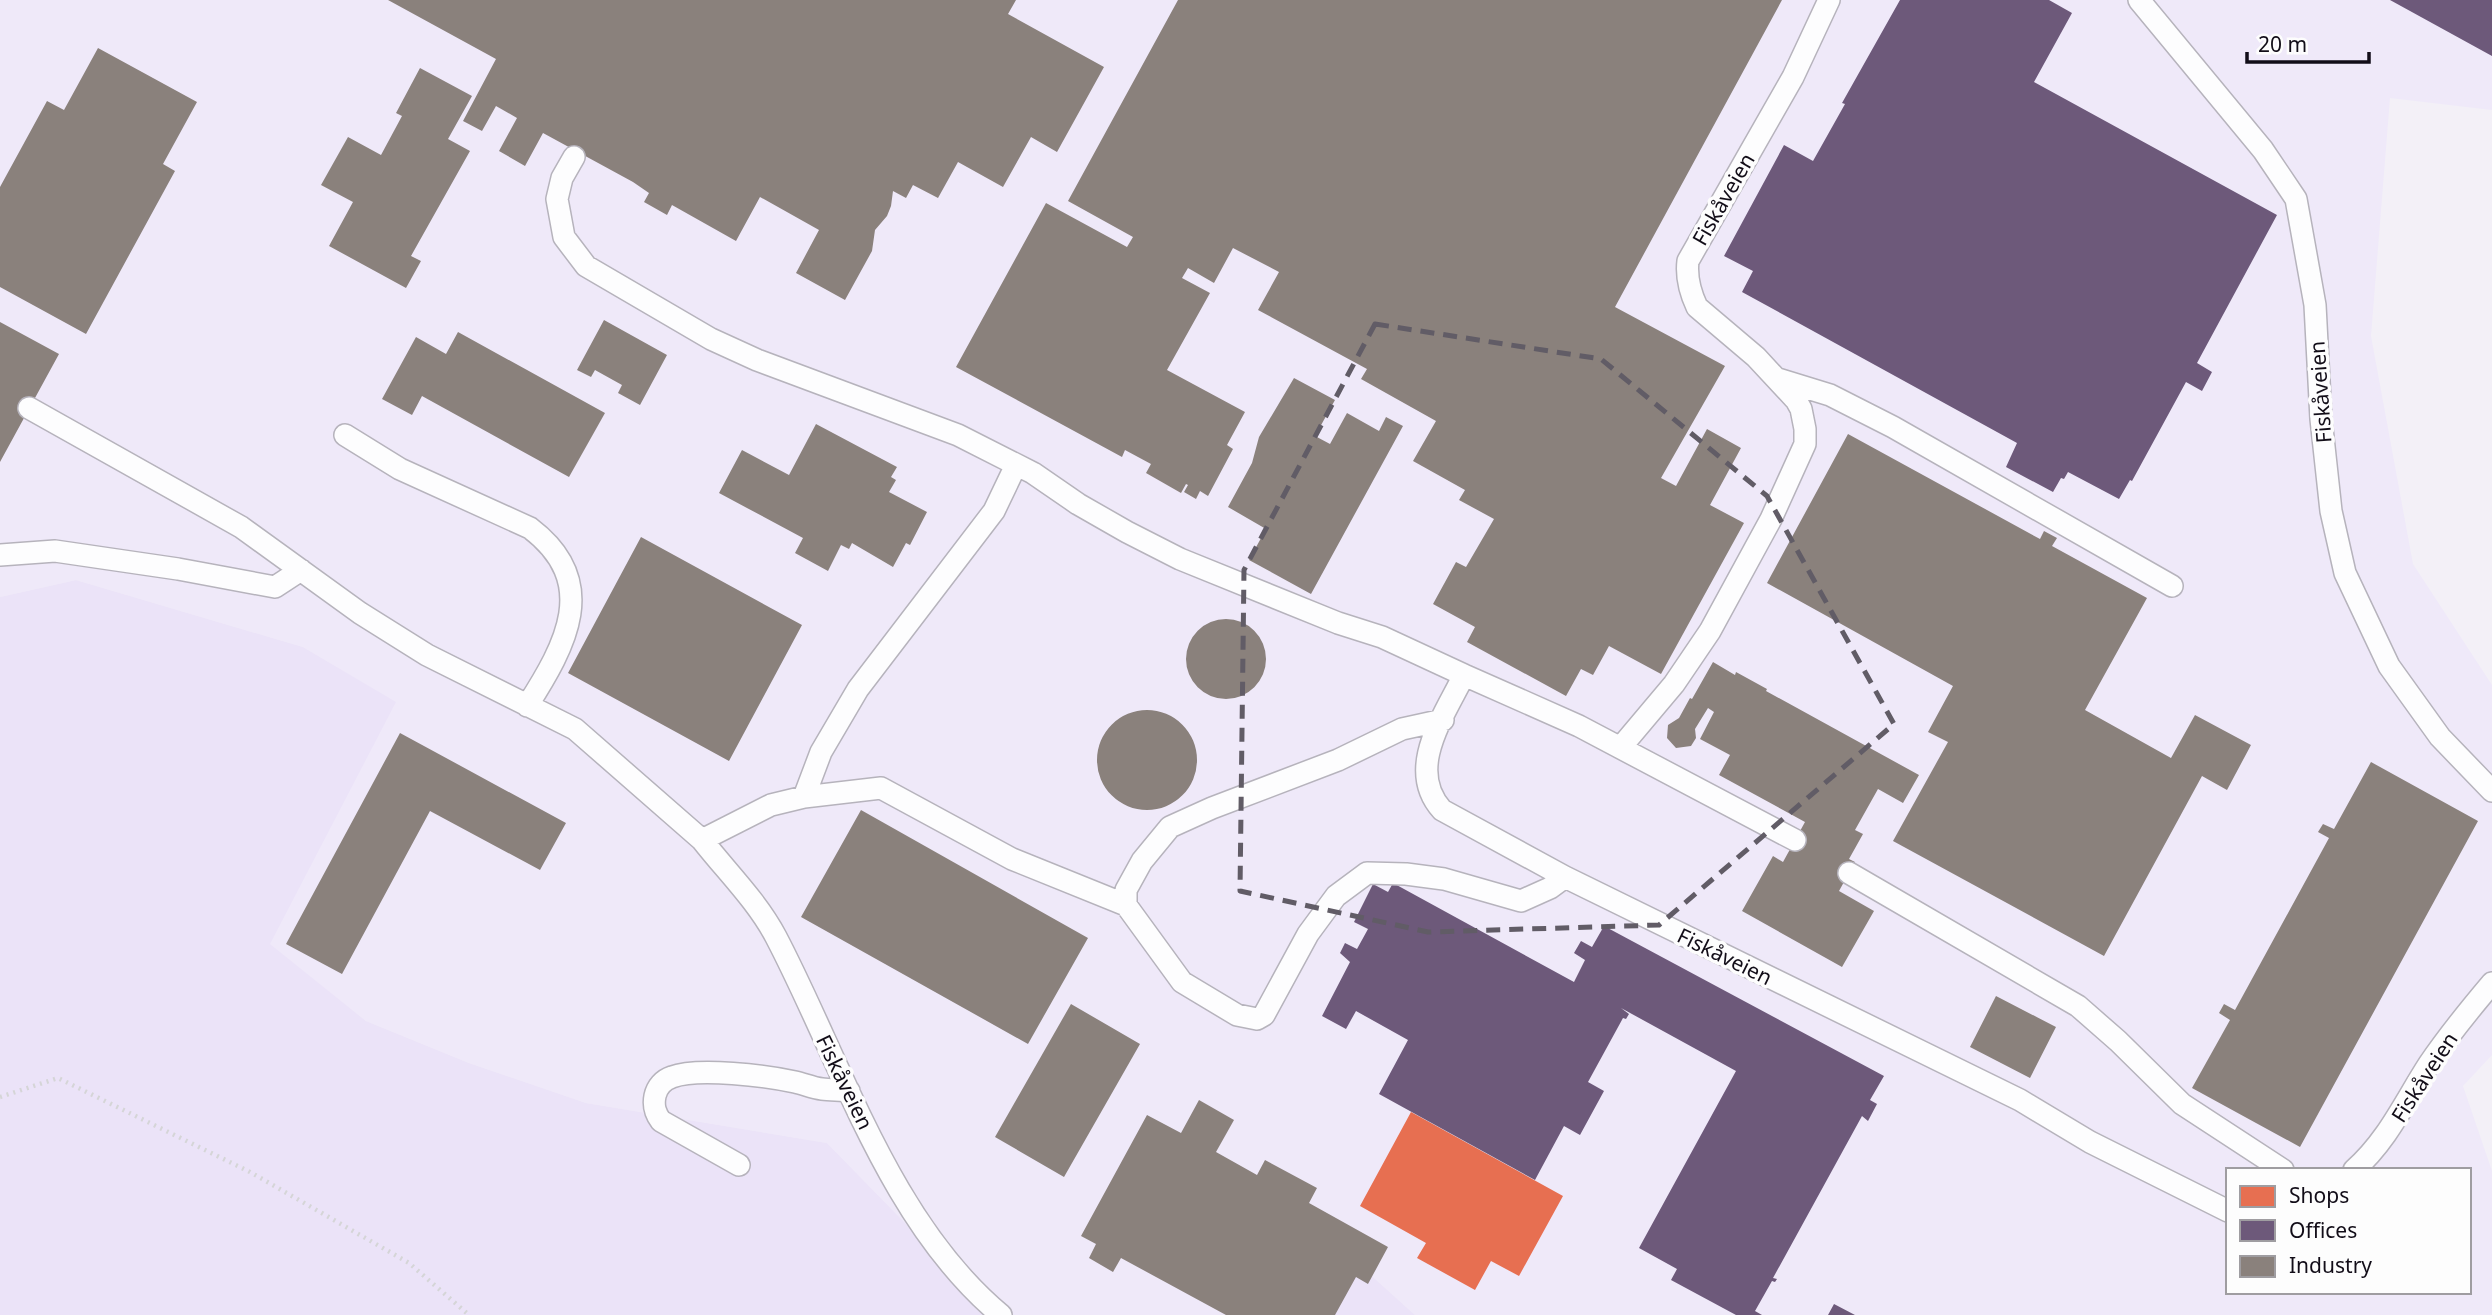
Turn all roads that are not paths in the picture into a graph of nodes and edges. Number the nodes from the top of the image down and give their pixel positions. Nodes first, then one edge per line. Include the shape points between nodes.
1 (1829, 0) edge
2 (2138, 0) edge
3 (574, 157) dead end
4 (1776, 378) junction
5 (29, 408) dead end
6 (345, 435) dead end
7 (1016, 465) junction
8 (0, 555) edge
9 (301, 570) junction
10 (2172, 586) dead end
11 (1464, 675) junction
12 (527, 706) junction
13 (1443, 720) junction
14 (1621, 747) junction
15 (2492, 791) edge
16 (804, 797) junction
17 (702, 840) junction
18 (1795, 841) dead end
19 (1849, 873) dead end
20 (1565, 877) junction
21 (1126, 905) junction
22 (2492, 983) edge
23 (849, 1091) junction
24 (739, 1165) dead end
25 (2280, 1168) edge
26 (2356, 1168) edge
27 (2226, 1210) edge
28 (1001, 1315) edge

1 - 4 lane, Fiskåveien via 1793,77 1688,261 1689,285 1697,307
2 - 15 lane, Fiskåveien via 2263,150 2297,199 2315,305 2331,511 2344,573 2389,666 2440,737
3 - 7 lane via 557,199 564,237 586,266 711,339 958,435
4 - 10 lane, Fiskåveien via 1830,395 1893,427
4 - 14 lane, Fiskåveien via 1801,409 1803,452 1710,631 1674,684
5 - 9 lane, Fiskåveien via 241,527
6 - 12 lane via 400,469 530,528 557,554 571,583 572,615
7 - 11 lane via 1181,559 1382,637
7 - 16 lane via 994,511 858,689 821,752
8 - 9 lane via 55,551 263,587 275,587
9 - 12 lane, Fiskåveien via 427,655
11 - 13 lane
11 - 14 lane
12 - 17 lane, Fiskåveien via 575,729
13 - 20 lane, Fiskåveien via 1428,749 1426,772 1433,800 1442,810
13 - 21 lane via 1402,729 1338,760 1170,827 1142,861 1126,890
14 - 18 lane
16 - 17 lane via 771,805
16 - 21 lane via 881,788 1012,859
17 - 23 lane, Fiskåveien via 764,917
19 - 25 lane via 2078,1006 2182,1104
20 - 21 lane via 1521,901 1444,879 1367,873 1336,896 1257,1020 1237,1015 1181,982
20 - 27 lane, Fiskåveien via 2020,1100 2091,1142
22 - 26 lane, Fiskåveien via 2429,1065 2373,1153
23 - 24 lane via 717,1074 676,1075 662,1083 653,1104 661,1121
23 - 28 lane, Fiskåveien via 905,1199 943,1257

